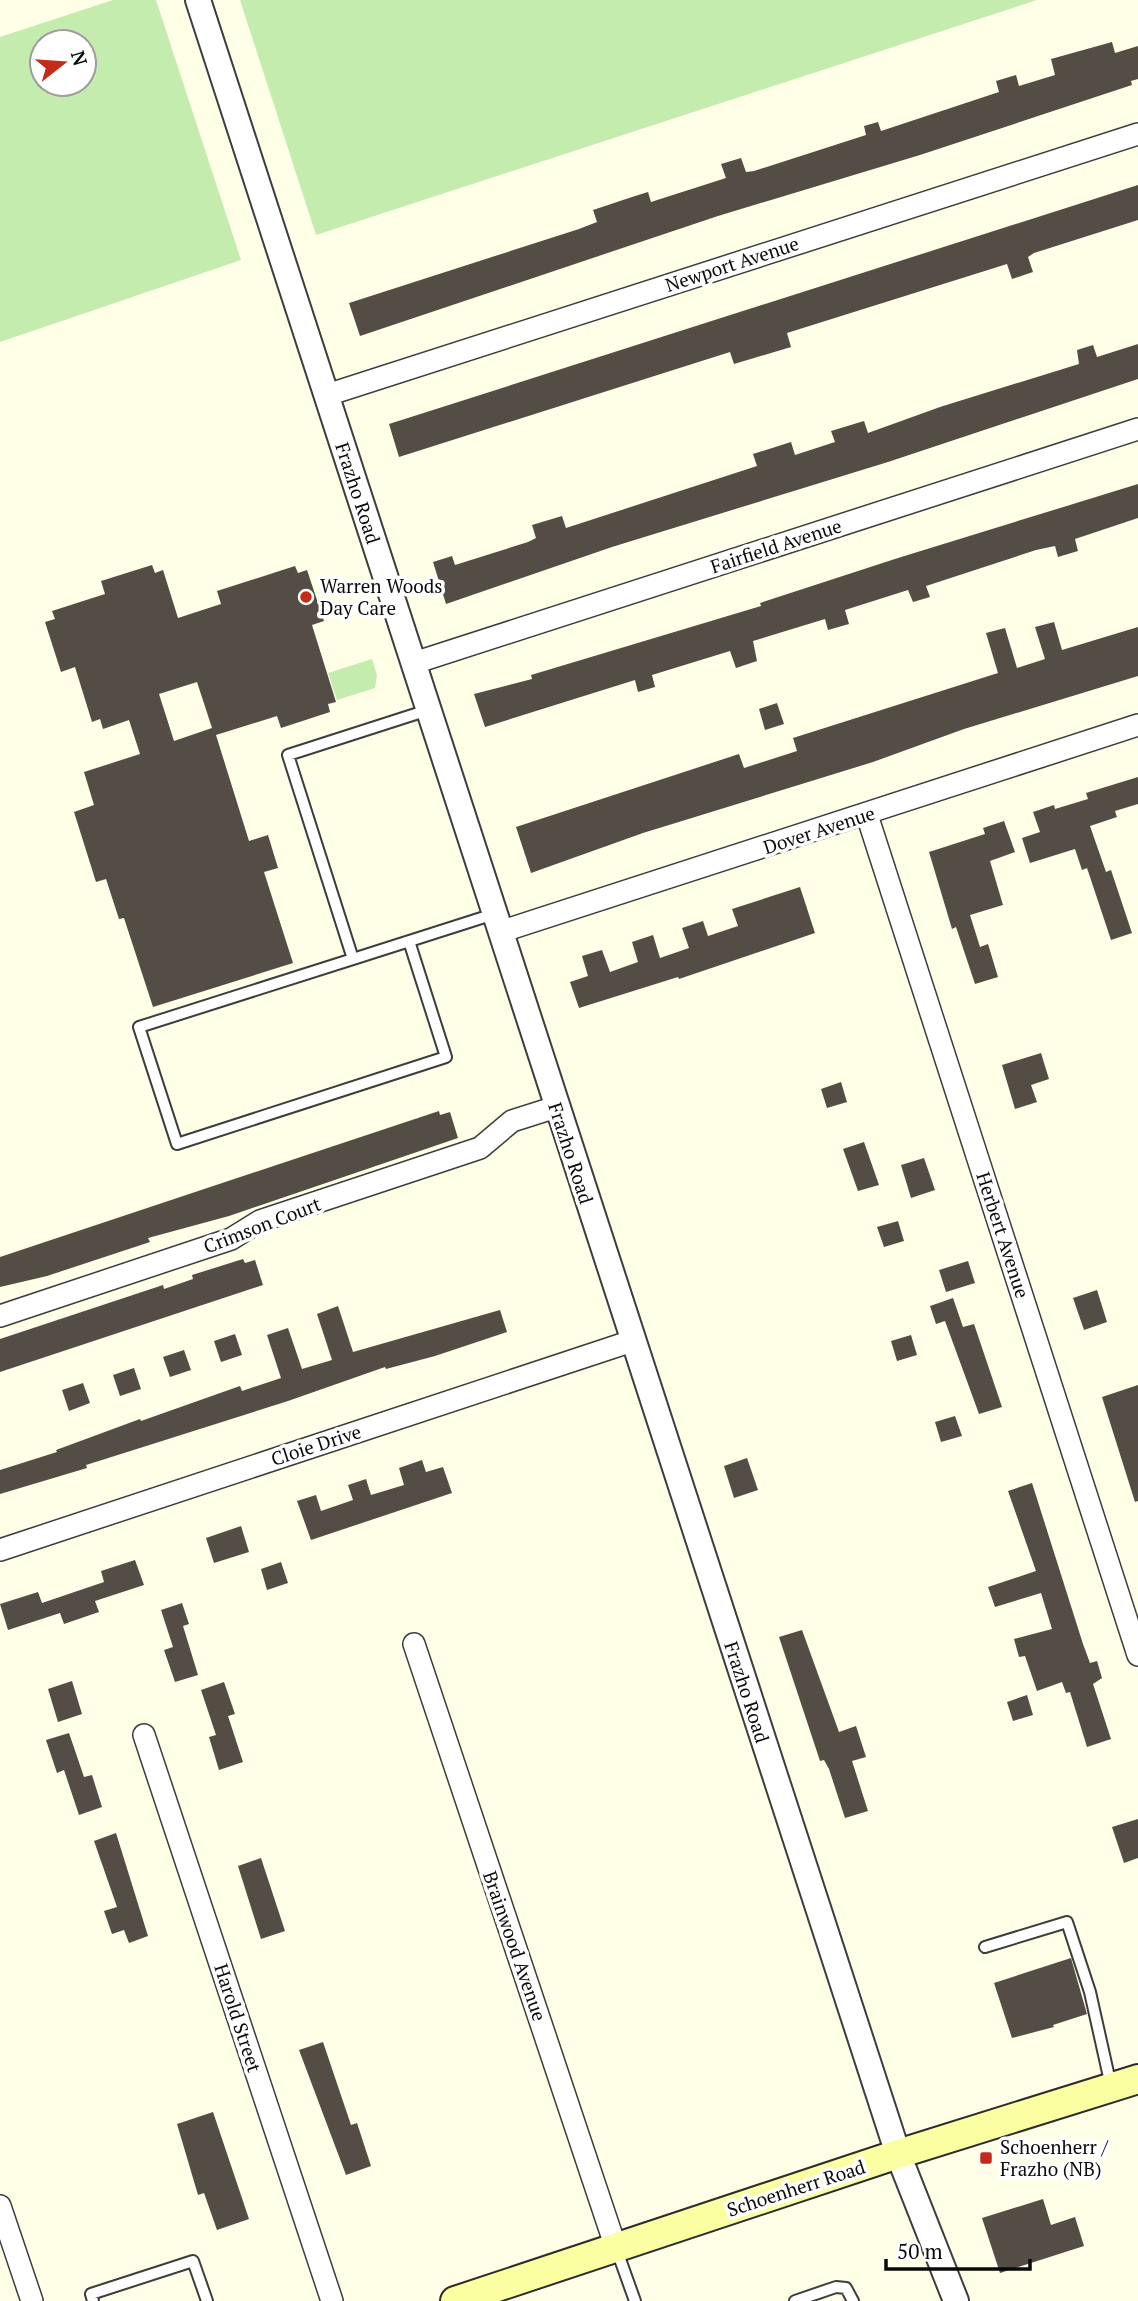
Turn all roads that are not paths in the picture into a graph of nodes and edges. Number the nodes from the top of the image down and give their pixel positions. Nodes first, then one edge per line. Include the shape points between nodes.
1 (198, 0) edge
2 (1138, 134) edge
3 (327, 395) junction
4 (1138, 429) edge
5 (414, 663) junction
6 (428, 710) junction
7 (1138, 725) edge
8 (867, 815) junction
9 (497, 923) junction
10 (408, 941) junction
11 (353, 959) junction
12 (556, 1107) junction
13 (0, 1316) edge
14 (632, 1341) junction
15 (0, 1550) edge
16 (414, 1644) dead end
17 (1138, 1655) edge
18 (144, 1735) dead end
19 (985, 1947) dead end
20 (1138, 2079) edge
21 (1111, 2087) junction
22 (898, 2154) junction
23 (0, 2206) edge
24 (617, 2248) junction
25 (32, 2301) edge
26 (93, 2301) edge
27 (206, 2301) edge
28 (332, 2301) edge
29 (455, 2301) edge
30 (635, 2301) edge
31 (795, 2301) edge
32 (853, 2301) edge
33 (956, 2301) edge

1 - 3 street, Frazho Road
2 - 3 street, Newport Avenue
3 - 5 street, Frazho Road
4 - 5 street, Fairfield Avenue
5 - 6 street, Frazho Road
6 - 9 street, Frazho Road
6 - 11 lane via 288,755
7 - 8 street, Dover Avenue
8 - 9 street, Dover Avenue
8 - 17 street, Herbert Avenue
9 - 10 lane
9 - 12 street, Frazho Road
10 - 11 lane
10 - 11 lane via 446,1057 177,1144 139,1027
12 - 13 street, Crimson Court via 512,1121 480,1148 260,1221 230,1239
12 - 14 street, Frazho Road
14 - 15 street, Cloie Drive
14 - 22 street, Frazho Road
16 - 24 street, Brainwood Avenue
18 - 28 street, Harold Street
19 - 21 lane via 1067,1922 1090,1992
20 - 21 main road, Schoenherr Road
21 - 22 main road, Schoenherr Road
22 - 24 main road, Schoenherr Road
22 - 33 street, Frazho Road
23 - 25 street
24 - 29 main road, Schoenherr Road
24 - 30 lane
26 - 27 lane via 91,2294 193,2261
31 - 32 lane via 836,2287 846,2288

